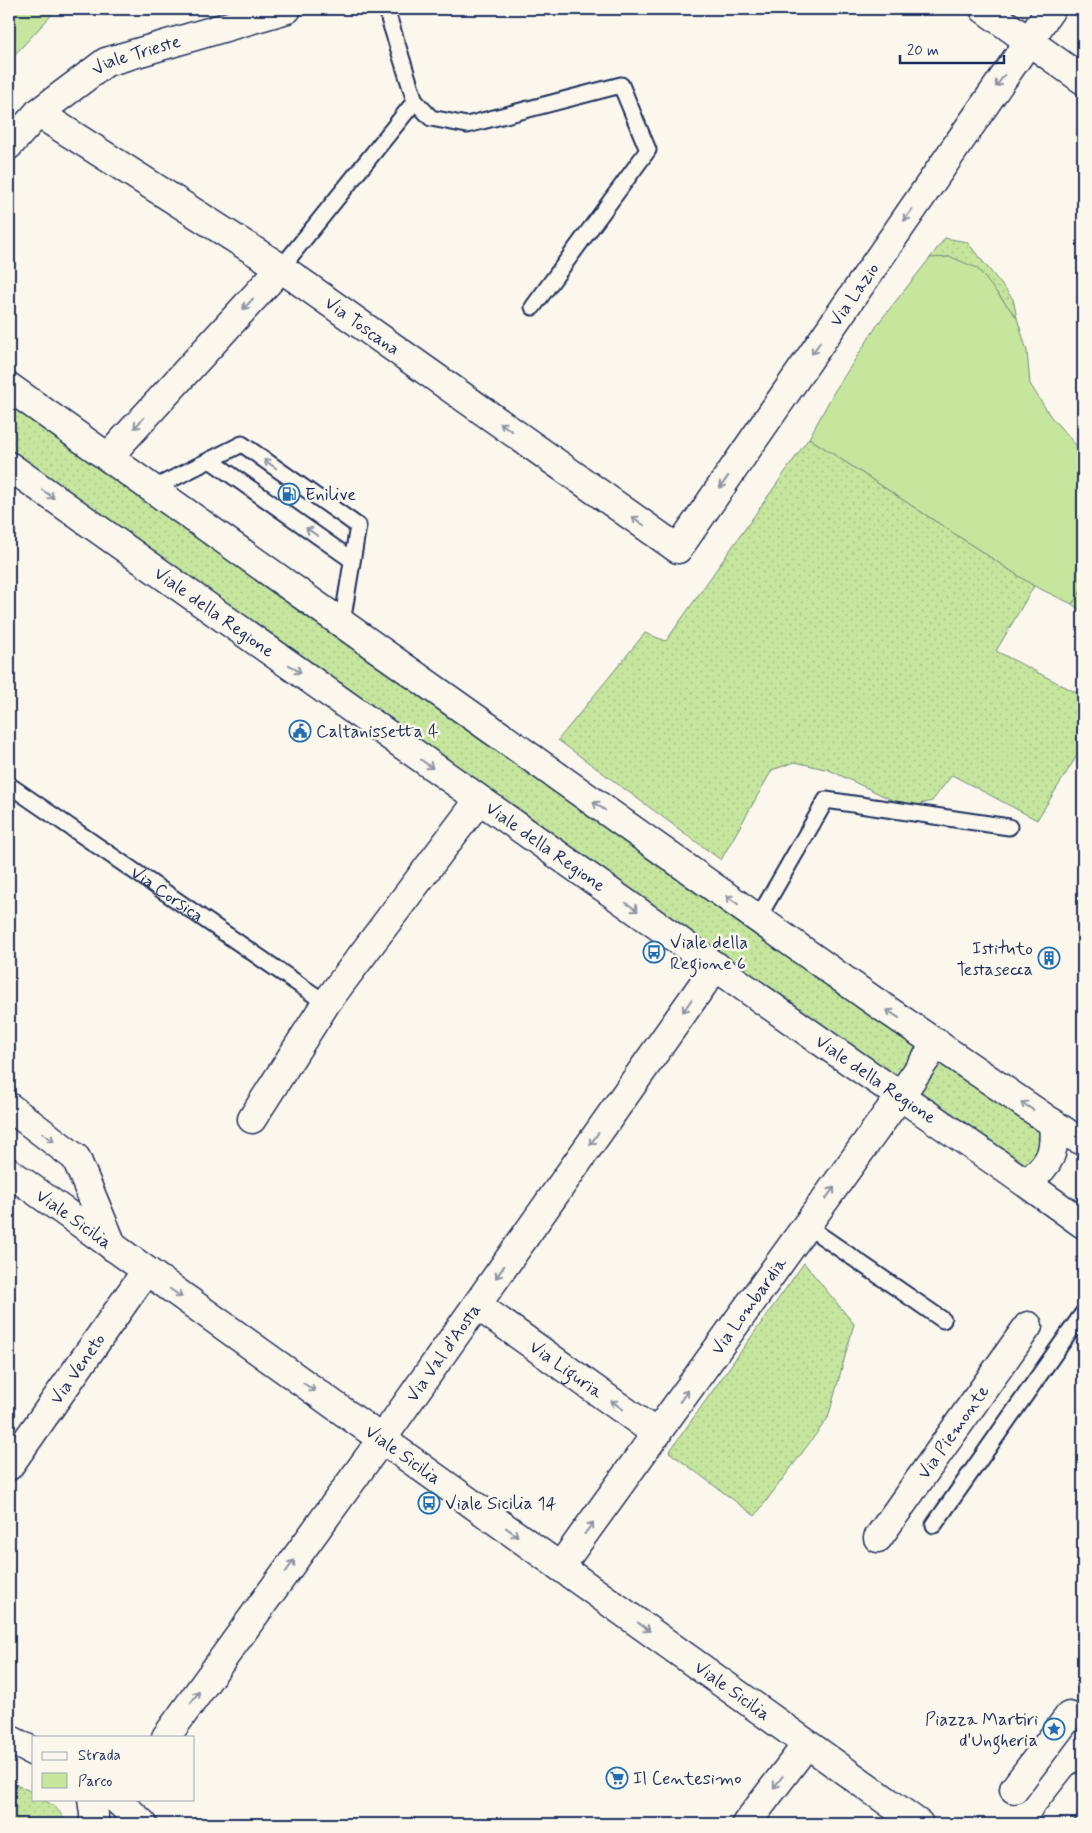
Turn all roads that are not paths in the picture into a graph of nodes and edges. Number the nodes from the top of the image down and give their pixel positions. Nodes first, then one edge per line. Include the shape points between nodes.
1 (286, 9) edge
2 (386, 9) edge
3 (984, 9) edge
4 (1051, 9) edge
5 (1028, 41) junction
6 (1083, 80) edge
7 (416, 101) junction
8 (38, 113) junction
9 (9, 144) edge
10 (281, 268) junction
11 (533, 306) dead end
12 (9, 387) edge
13 (108, 457) junction
14 (210, 460) junction
15 (9, 466) edge
16 (152, 488) junction
17 (678, 549) joint
18 (352, 560) junction
19 (342, 623) junction
20 (9, 785) edge
21 (479, 800) junction
22 (1009, 827) dead end
23 (758, 918) junction
24 (716, 966) junction
25 (326, 1003) junction
26 (937, 1043) junction
27 (900, 1096) junction
28 (9, 1107) edge
29 (252, 1119) dead end
30 (1054, 1123) junction
31 (1083, 1141) edge
32 (9, 1172) edge
33 (1027, 1182) junction
34 (1083, 1195) edge
35 (1082, 1223) edge
36 (807, 1226) junction
37 (113, 1247) junction
38 (146, 1271) junction
39 (477, 1305) junction
40 (1083, 1313) edge
41 (943, 1320) dead end
42 (1028, 1326) dead end
43 (657, 1434) junction
44 (382, 1439) junction
45 (9, 1466) edge
46 (934, 1525) dead end
47 (878, 1538) dead end
48 (560, 1567) junction
49 (1078, 1713) edge
50 (167, 1736) edge
51 (9, 1739) edge
52 (807, 1744) junction
53 (32, 1751) edge
54 (1083, 1786) edge
55 (1014, 1789) dead end
56 (92, 1800) edge
57 (118, 1800) edge
58 (912, 1822) edge
59 (94, 1824) edge
60 (143, 1824) edge
61 (746, 1824) edge
62 (1053, 1824) edge

1 - 8 street, Viale Trieste via 106,62
2 - 7 lane
3 - 5 street
4 - 5 street, Via Lazio
5 - 6 street
5 -> 17 street, Via Lazio
7 - 10 lane
7 - 11 lane via 431,118 467,125 621,85 648,150
8 - 9 street, Viale Trieste
8 - 10 street, Via Toscana
10 -> 13 street
17 -> 10 street, Via Toscana
12 - 13 street
13 - 16 street
14 - 16 lane
18 -> 14 lane
18 -> 14 lane via 358,526 242,444
15 -> 21 street, Viale della Regione
16 - 19 street
18 - 19 lane
23 -> 19 street
20 - 25 lane, Via Corsica
21 -> 24 street, Viale della Regione
21 - 25 street
22 - 23 lane via 826,800
26 -> 23 street
24 - 27 street, Viale della Regione
24 -> 39 street, Via Val d'Aosta
25 - 29 street
26 - 27 street, Via Lombardia
30 -> 26 street
27 - 33 street, Viale della Regione
36 -> 27 street, Via Lombardia
28 -> 37 street via 76,1158
30 - 31 street
30 - 33 street via 1055,1141 1051,1158 1041,1172
32 - 37 street, Viale Sicilia
33 - 35 street, Viale della Regione
34 - 35 street via 1080,1205
36 - 41 lane
43 -> 36 street, Via Lombardia
37 - 38 street, Viale Sicilia
38 -> 44 street, Viale Sicilia
38 - 45 street, Via Veneto
43 -> 39 street, Via Liguria
39 - 44 street, Via Val d'Aosta
40 - 46 lane
42 - 47 street, Via Piemonte
48 -> 43 street, Via Lombardia
44 -> 48 street, Viale Sicilia
50 -> 44 street, Via Val d'Aosta
48 -> 52 street, Viale Sicilia
49 - 55 street
51 - 53 street
52 - 58 street, Viale Sicilia
52 -> 61 street
54 - 62 street
56 - 59 street
57 - 60 street

